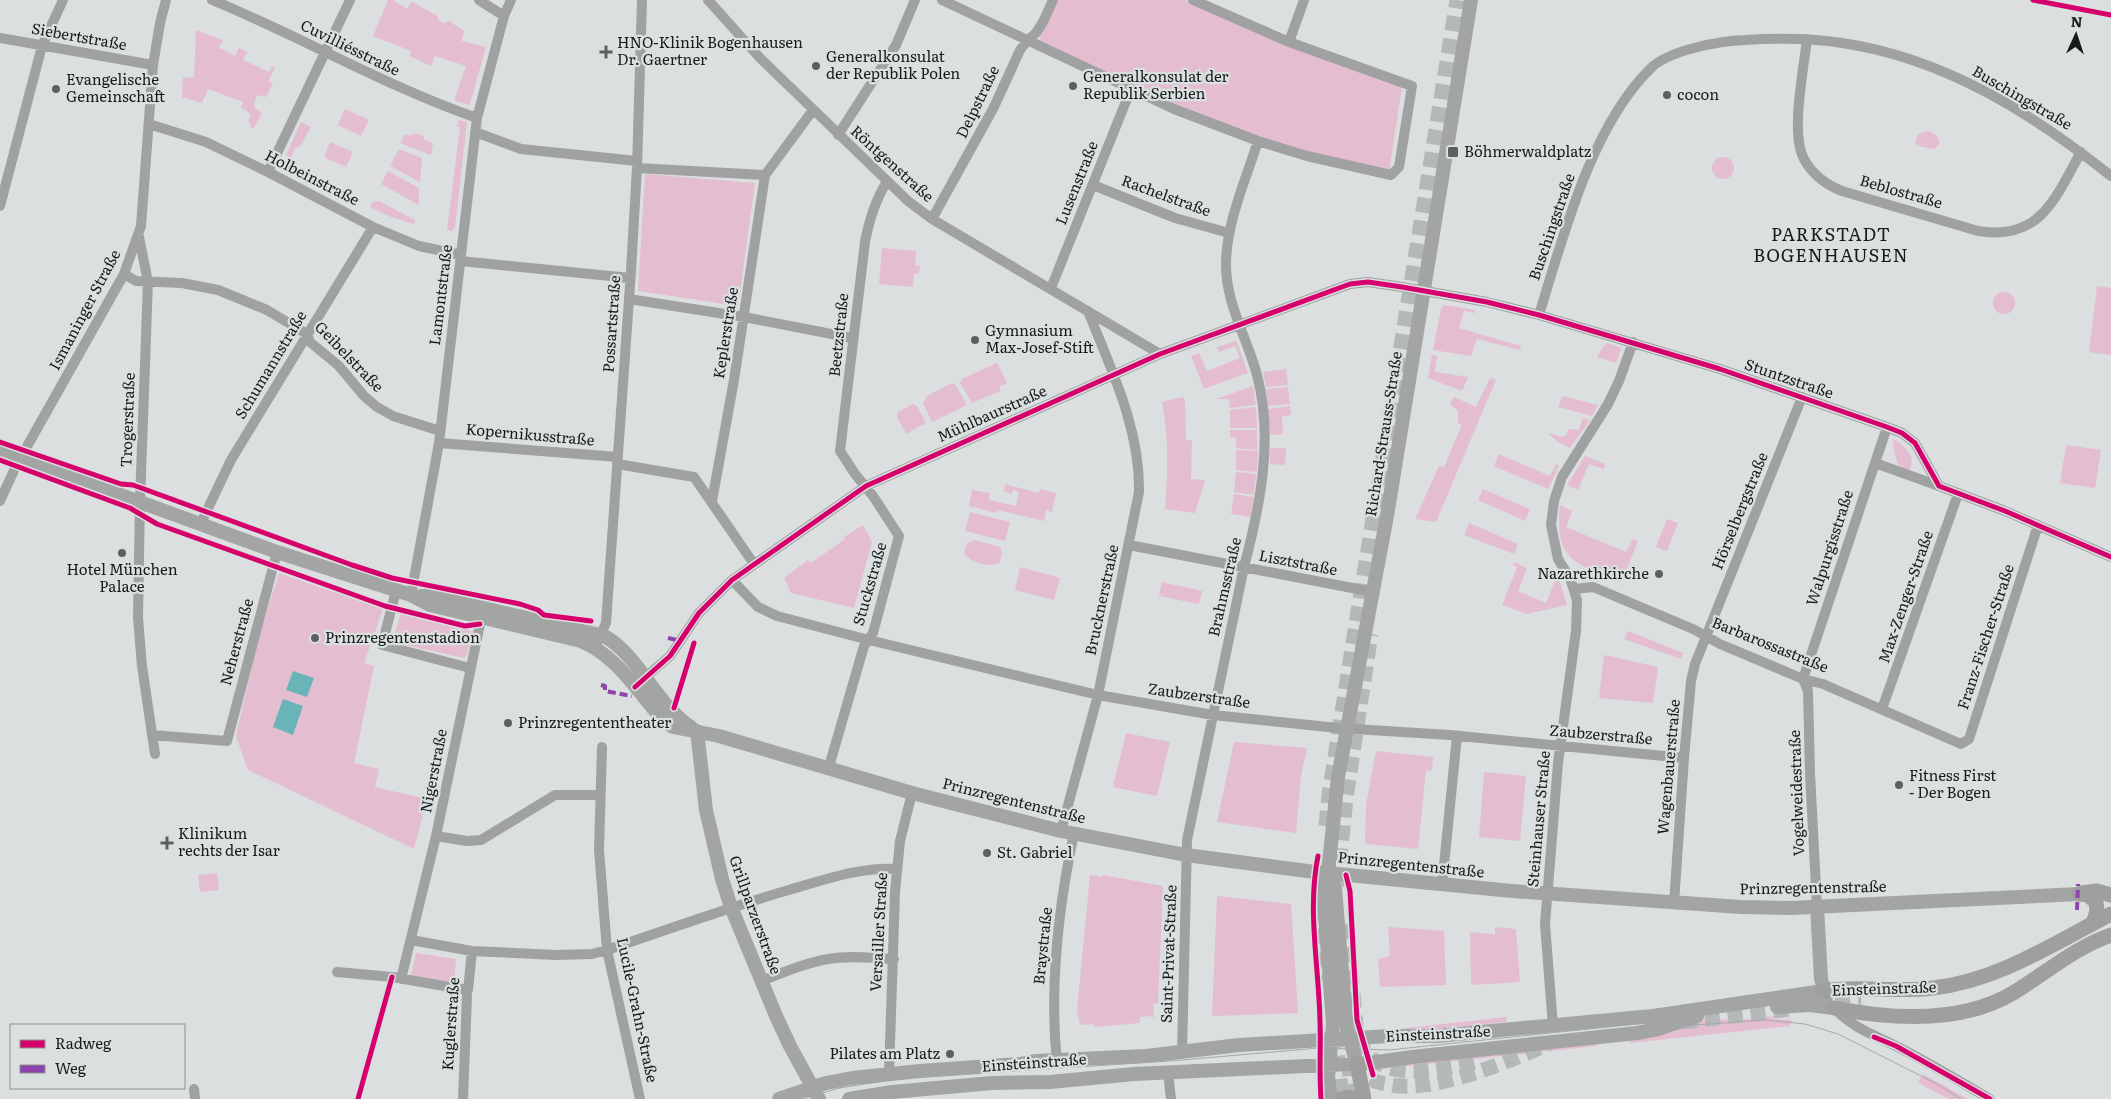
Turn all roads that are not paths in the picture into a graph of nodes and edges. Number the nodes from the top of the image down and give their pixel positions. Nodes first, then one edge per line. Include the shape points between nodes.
1 (63, 0) edge
2 (166, 0) edge
3 (212, 0) edge
4 (350, 0) edge
5 (479, 0) edge
6 (511, 0) edge
7 (642, 0) edge
8 (708, 0) edge
9 (915, 0) edge
10 (942, 0) edge
11 (1053, 0) edge
12 (1193, 0) edge
13 (1304, 0) edge
14 (1471, 0) edge
15 (504, 16) junction
16 (0, 38) edge
17 (1808, 39) junction
18 (1028, 40) junction
19 (1289, 42) junction
20 (42, 46) junction
21 (325, 53) junction
22 (154, 65) junction
23 (1131, 89) junction
24 (813, 110) junction
25 (477, 118) junction
26 (149, 124) junction
27 (476, 132) junction
28 (838, 135) junction
29 (1258, 141) junction
30 (2081, 152) junction
31 (637, 165) junction
32 (268, 172) junction
33 (765, 176) junction
34 (2111, 176) edge
35 (886, 182) junction
36 (1093, 185) junction
37 (0, 206) edge
38 (932, 219) junction
39 (373, 227) junction
40 (1229, 233) junction
41 (138, 236) junction
42 (461, 258) junction
43 (124, 274) junction
44 (630, 278) junction
45 (148, 282) junction
46 (1051, 288) junction
47 (1424, 290) junction
48 (629, 299) junction
49 (1088, 311) junction
50 (1539, 315) junction
51 (744, 317) junction
52 (1239, 325) junction
53 (306, 334) junction
54 (852, 338) junction
55 (1633, 342) junction
56 (1160, 354) junction
57 (1113, 374) junction
58 (1802, 397) junction
59 (1887, 427) junction
60 (440, 431) junction
61 (439, 443) junction
62 (0, 451) edge
63 (20, 458) junction
64 (618, 460) junction
65 (1875, 463) junction
66 (866, 486) junction
67 (1939, 486) junction
68 (1958, 494) junction
69 (0, 501) edge
70 (140, 501) junction
71 (712, 501) junction
72 (201, 523) junction
73 (2038, 525) junction
74 (1129, 545) junction
75 (277, 552) junction
76 (2111, 557) edge
77 (754, 564) junction
78 (1244, 567) junction
79 (732, 580) junction
80 (1574, 589) junction
81 (396, 590) junction
82 (1373, 592) junction
83 (411, 595) junction
84 (485, 613) junction
85 (602, 634) junction
86 (1706, 637) junction
87 (869, 640) junction
88 (594, 647) junction
89 (470, 668) junction
90 (1803, 679) junction
91 (640, 683) junction
92 (1098, 695) junction
93 (1882, 709) junction
94 (1213, 715) junction
95 (1347, 728) junction
96 (697, 731) junction
97 (152, 735) junction
98 (1456, 736) junction
99 (1951, 742) joint
100 (1561, 746) junction
101 (602, 747) dead end
102 (155, 754) dead end
103 (1684, 758) junction
104 (828, 770) junction
105 (912, 793) junction
106 (600, 795) junction
107 (1068, 832) junction
108 (436, 836) junction
109 (1186, 856) junction
110 (897, 869) junction
111 (1328, 873) junction
112 (1442, 885) junction
113 (1548, 894) junction
114 (2079, 894) junction
115 (2111, 896) edge
116 (1674, 903) junction
117 (731, 907) junction
118 (1817, 907) junction
119 (2111, 914) edge
120 (2089, 925) junction
121 (2111, 935) edge
122 (411, 940) junction
123 (607, 950) junction
124 (472, 952) junction
125 (894, 959) junction
126 (337, 972) dead end
127 (401, 979) junction
128 (762, 981) junction
129 (1823, 990) junction
130 (467, 993) junction
131 (1860, 1001) junction
132 (1834, 1008) junction
133 (1553, 1026) junction
134 (1332, 1040) junction
135 (1350, 1040) junction
136 (1182, 1053) junction
137 (1057, 1062) junction
138 (1329, 1064) junction
139 (1357, 1064) junction
140 (1168, 1073) junction
141 (889, 1074) junction
142 (808, 1094) edge
143 (463, 1099) edge
144 (640, 1099) edge
145 (779, 1099) edge
146 (849, 1099) edge
147 (1171, 1099) edge
148 (1331, 1099) edge
149 (1342, 1099) edge
150 (1355, 1099) edge
151 (1364, 1099) edge
152 (1990, 1099) edge

1 - 20 street
2 - 22 street, Ismaninger Straße
3 - 21 street, Cuvilliésstraße
4 - 21 street
5 - 15 street
6 - 15 street, Lamontstraße
7 - 31 street, Possartstraße
8 - 24 street, Röntgenstraße
9 - 28 street via 896,45
10 - 18 street
11 - 18 street, Delpstraße via 1044,22
12 - 19 street
13 - 19 street
14 - 47 main road, Richard-Strauss-Straße
15 - 25 street, Lamontstraße
16 - 20 street, Siebertstraße
17 - 30 street, Buschingstraße via 1843,43 1897,56 1976,86 2037,121
17 - 30 street, Beblostraße via 1798,118 1800,148 1804,159 1821,178 1842,191 1978,231 2008,232 2026,227 2044,213
17 - 50 street, Buschingstraße via 1730,40 1680,53 1652,67 1618,108 1587,173
18 - 23 street
18 - 38 street, Delpstraße
19 - 29 street via 1412,86 1399,167 1391,175
20 - 22 street, Siebertstraße
20 - 37 street
21 - 25 street, Cuvilliésstraße via 380,80
21 - 32 street
22 - 26 street, Ismaninger Straße
23 - 29 street
23 - 36 street, Lusenstraße
24 - 28 street, Röntgenstraße
24 - 33 street, Keplerstraße
25 - 27 street, Lamontstraße
26 - 32 street, Holbeinstraße via 206,142
26 - 41 street, Ismaninger Straße via 144,208
27 - 31 street via 521,150
27 - 42 street, Lamontstraße
28 - 35 street, Röntgenstraße
29 - 40 street, Brahmsstraße
30 - 34 street, Buschingstraße
31 - 33 street
31 - 44 street, Possartstraße
32 - 39 street, Holbeinstraße
33 - 51 street, Keplerstraße
35 - 38 street, Röntgenstraße
35 - 54 street, Beetzstraße via 868,227
36 - 40 street, Rachelstraße via 1174,218
36 - 46 street, Lusenstraße
38 - 46 street, Röntgenstraße
39 - 42 street, Holbeinstraße via 419,246
39 - 53 street, Schumannstraße
40 - 52 street, Brahmsstraße via 1228,290
41 - 43 street, Ismaninger Straße
41 - 45 street, Trogerstraße
42 - 44 street, Holbeinstraße
42 - 60 street, Lamontstraße
43 - 45 street, Geibelstraße via 136,281
43 - 63 street, Ismaninger Straße
44 - 48 street, Possartstraße
45 - 53 street, Geibelstraße via 189,284 218,290 266,310
45 - 70 street, Trogerstraße
46 - 49 street, Röntgenstraße
47 - 50 street, Stuntzstraße
47 - 52 street, Mühlbaurstraße via 1368,282 1350,284
47 - 82 main road, Richard-Strauss-Straße
48 - 51 street
48 - 64 street, Possartstraße
49 - 56 street, Röntgenstraße
49 - 57 street
50 - 55 street, Stuntzstraße
51 - 54 street
51 - 71 street, Keplerstraße
52 - 56 street, Mühlbaurstraße
52 - 78 street, Brahmsstraße via 1262,397 1264,436 1258,510
53 - 60 street, Geibelstraße via 310,342 339,366 364,396 377,406 393,416
53 - 72 street, Schumannstraße via 231,460
54 - 66 street, Beetzstraße via 840,451
55 - 58 street, Stuntzstraße
55 - 80 street, Steinhauser Straße via 1624,370 1602,416 1562,478 1554,501 1551,526 1554,543 1558,559
56 - 57 street, Mühlbaurstraße
57 - 66 street, Mühlbaurstraße
57 - 74 street, Brucknerstraße via 1132,426 1139,466 1139,492
58 - 59 street, Stuntzstraße
58 - 86 street, Hörselbergstraße
59 - 65 street, Walpurgisstraße
59 - 67 street, Stuntzstraße via 1902,433 1915,444
60 - 61 street, Lamontstraße
61 - 64 street, Kopernikusstraße
61 - 83 street, Lamontstraße
62 - 63 main road, Prinzregentenstraße
63 - 69 street, Ismaninger Straße
63 - 70 main road, Prinzregentenstraße
64 - 71 street, Kopernikusstraße via 694,477
64 - 85 street, Possartstraße via 606,623
65 - 67 street
65 - 90 street, Walpurgisstraße
66 - 77 street, Mühlbaurstraße
66 - 87 street, Stuckstraße via 899,536
67 - 68 street
68 - 73 street
68 - 93 street, Max-Zenger-Straße
70 - 72 main road, Prinzregentenstraße
70 - 97 street, Trogerstraße via 138,618
71 - 77 street
72 - 75 main road, Prinzregentenstraße
73 - 76 street
73 - 99 street, Franz-Fischer-Straße via 1969,739 1961,744
74 - 78 street, Lisztstraße
74 - 92 street, Brucknerstraße
75 - 81 main road, Prinzregentenstraße
75 - 97 street, Neherstraße via 227,741
77 - 79 street, Mühlbaurstraße
78 - 82 street, Lisztstraße
78 - 94 street, Brahmsstraße
79 - 87 street, Zaubzerstraße via 758,607 776,615
79 - 91 street, Mühlbaurstraße via 699,613 670,656
80 - 86 street, Barbarossastraße via 1593,588
80 - 100 street, Steinhauser Straße via 1576,631
81 - 83 main road, Prinzregentenstraße
81 - 89 street via 382,646
82 - 95 main road, Richard-Strauss-Straße
83 - 84 main road, Prinzregentenstraße via 430,605
84 - 85 main road, Prinzregentenstraße
84 - 88 main road, Prinzregentenstraße
84 - 89 street, Nigerstraße
85 - 88 street, Possartstraße
85 - 91 main road, Prinzregentenstraße via 621,649
86 - 90 street, Barbarossastraße
86 - 103 street, Wagenbauerstraße via 1691,681
87 - 92 street, Zaubzerstraße
87 - 104 street, Stuckstraße via 864,646
88 - 91 main road, Prinzregentenstraße
89 - 108 street, Nigerstraße
90 - 93 street, Barbarossastraße
90 - 118 street, Vogelweidestraße via 1808,691
91 - 96 main road, Prinzregentenstraße
92 - 94 street, Zaubzerstraße
92 - 107 street, Brucknerstraße
93 - 99 street, Barbarossastraße
94 - 95 street, Zaubzerstraße
94 - 109 street, Brahmsstraße
95 - 98 street, Zaubzerstraße
95 - 111 main road, Richard-Strauss-Straße via 1338,777
96 - 104 main road, Prinzregentenstraße
96 - 117 main road, Grillparzerstraße via 709,828
97 - 102 street, Trogerstraße
98 - 100 street, Zaubzerstraße
98 - 112 street
100 - 103 street, Zaubzerstraße
100 - 113 street, Steinhauser Straße
101 - 106 street, Lucile-Grahn-Straße
103 - 116 street, Wagenbauerstraße
104 - 105 main road, Prinzregentenstraße
105 - 107 main road, Prinzregentenstraße
105 - 110 street, Versailler Straße
106 - 108 street via 555,795 481,840
106 - 123 street, Lucile-Grahn-Straße via 599,850
107 - 109 main road, Prinzregentenstraße
107 - 137 street, Braystraße via 1053,996
108 - 122 street, Nigerstraße
109 - 111 main road, Prinzregentenstraße
109 - 136 street, Saint-Privat-Straße
110 - 117 street via 864,870
110 - 125 street, Versailler Straße
111 - 112 main road, Prinzregentenstraße
111 - 134 main road, Richard-Strauss-Straße via 1323,887
111 - 135 main road via 1335,888
112 - 113 main road, Prinzregentenstraße
113 - 116 main road, Prinzregentenstraße
113 - 133 street, Steinhauser Straße via 1545,924
114 - 115 highway via 2098,891
114 - 118 main road, Prinzregentenstraße
114 - 120 highway via 2096,902 2097,909
116 - 118 main road, Prinzregentenstraße
117 - 123 street
117 - 128 main road, Grillparzerstraße
118 - 129 main road
119 - 120 highway
120 - 131 highway via 2032,965 1975,989 1929,998
121 - 131 highway, Einsteinstraße via 2057,963 2004,998 1967,1010 1920,1016
122 - 124 street
122 - 127 street, Nigerstraße
123 - 124 street via 592,954 556,955
123 - 144 street, Lucile-Grahn-Straße
124 - 130 street, Kuglerstraße
125 - 128 street via 828,958
125 - 141 street, Versailler Straße
126 - 127 street
127 - 130 street
128 - 142 main road, Grillparzerstraße
129 - 131 highway, Einsteinstraße
129 - 132 main road
129 - 133 main road, Einsteinstraße via 1653,1016
130 - 143 street, Kuglerstraße
131 - 132 highway, Einsteinstraße
132 - 139 main road, Einsteinstraße via 1805,1005 1707,1014 1637,1033
132 - 152 street via 1874,1037
133 - 135 main road, Einsteinstraße
134 - 135 main road, Einsteinstraße
134 - 136 main road, Einsteinstraße
134 - 138 main road, Richard-Strauss-Straße
135 - 139 main road
136 - 137 main road, Einsteinstraße
137 - 141 main road, Einsteinstraße via 1035,1061
138 - 139 main road, Einsteinstraße
138 - 140 main road, Einsteinstraße
138 - 148 main road, Richard-Strauss-Straße
139 - 151 highway
140 - 146 main road, Einsteinstraße via 1050,1082 1020,1081
140 - 147 street
141 - 142 main road, Einsteinstraße via 841,1080
142 - 145 main road, Einsteinstraße
149 - 150 highway

